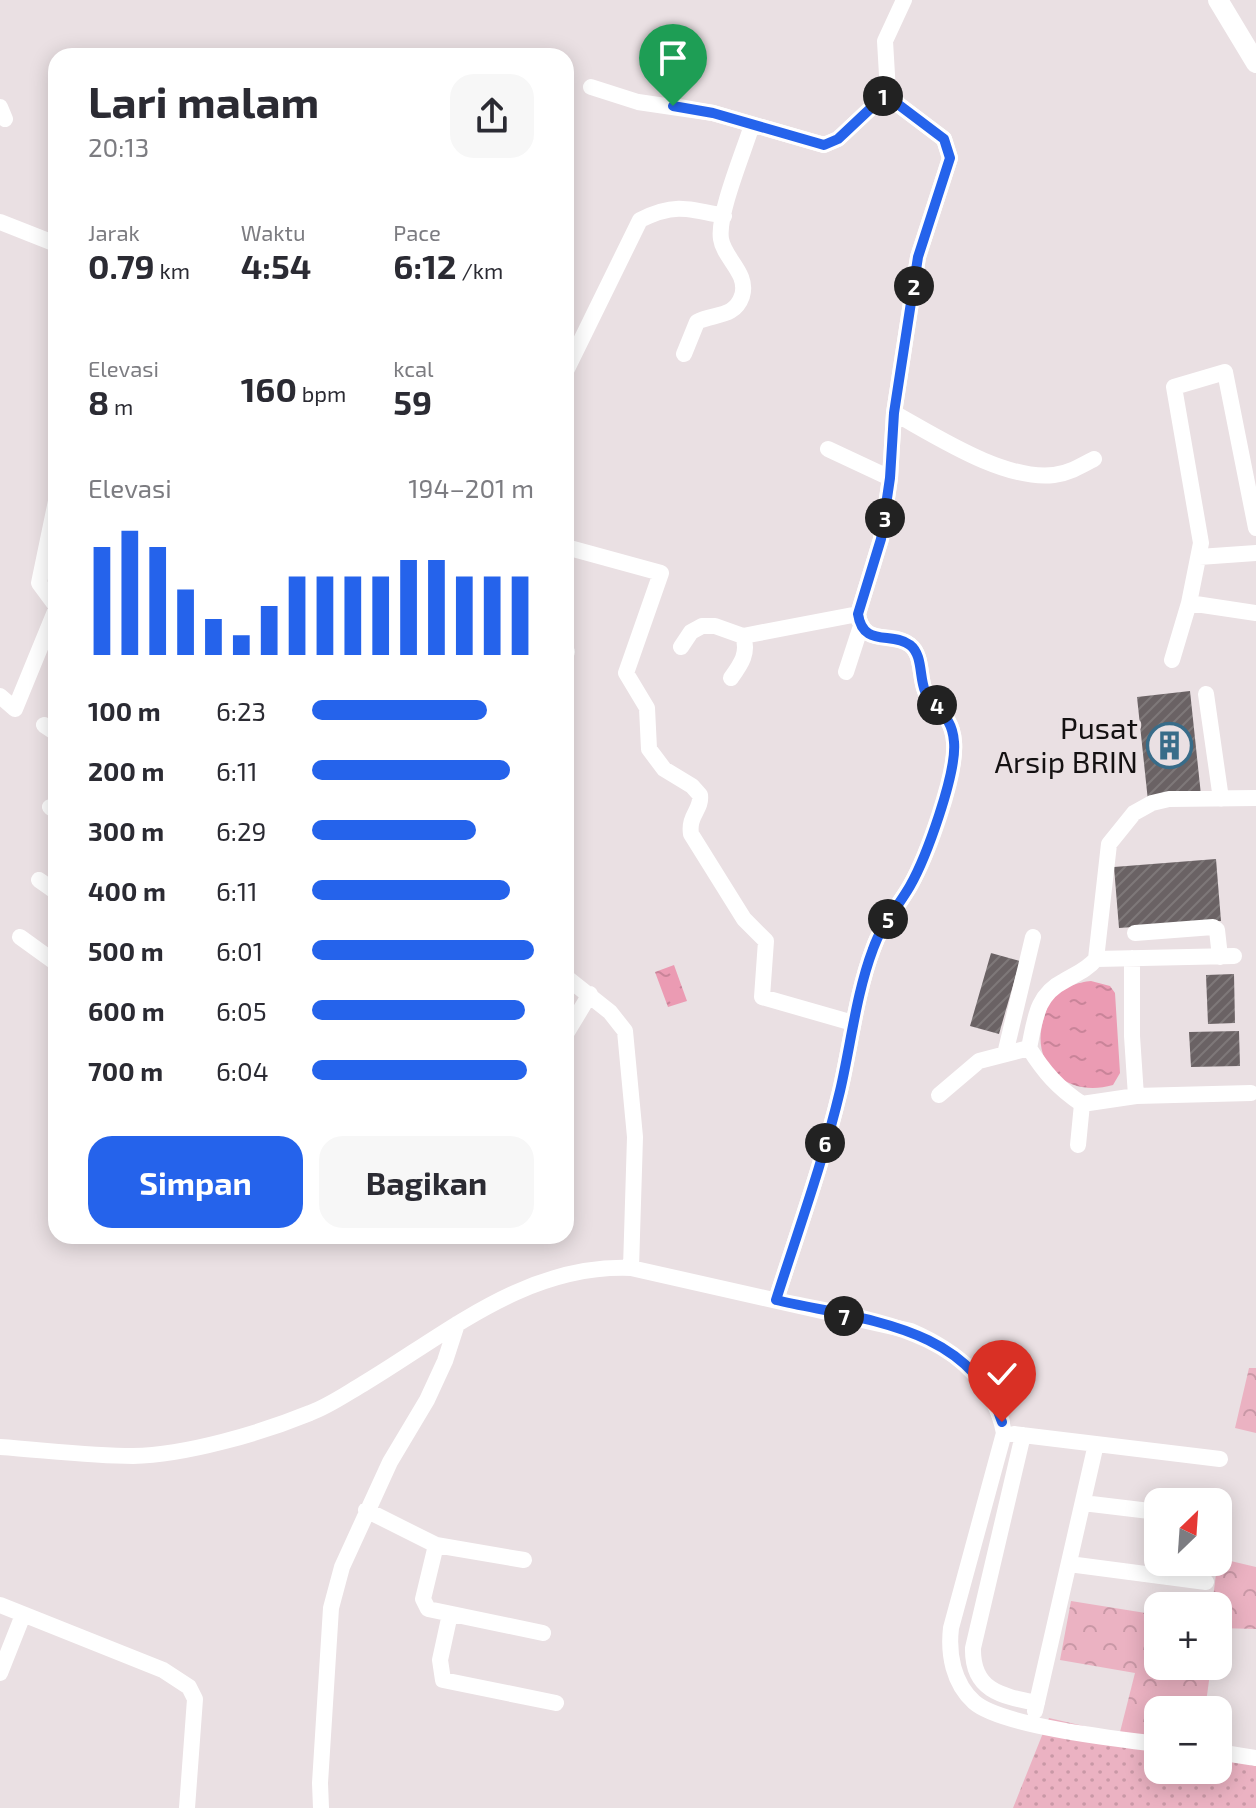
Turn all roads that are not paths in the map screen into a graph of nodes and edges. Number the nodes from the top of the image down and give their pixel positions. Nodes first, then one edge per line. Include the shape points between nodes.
1 (904, 0) edge
2 (1218, 0) edge
3 (1256, 63) edge
4 (591, 87) dead end
5 (888, 92) junction
6 (752, 125) junction
7 (724, 216) junction
8 (0, 222) edge
9 (48, 241) edge
10 (684, 354) dead end
11 (574, 355) edge
12 (894, 413) junction
13 (828, 449) dead end
14 (1094, 459) dead end
15 (890, 478) junction
16 (1256, 528) edge
17 (48, 540) edge
18 (574, 549) edge
19 (1256, 553) edge
20 (1199, 557) junction
21 (48, 596) edge
22 (1189, 603) junction
23 (1256, 613) edge
24 (860, 620) junction
25 (48, 627) edge
26 (743, 636) junction
27 (681, 647) dead end
28 (1172, 660) dead end
29 (846, 672) dead end
30 (731, 678) dead end
31 (1206, 694) dead end
32 (0, 696) edge
33 (1256, 798) edge
34 (1221, 799) junction
35 (39, 880) dead end
36 (48, 886) edge
37 (1135, 933) dead end
38 (20, 937) dead end
39 (1033, 937) dead end
40 (48, 957) edge
41 (1132, 958) junction
42 (1096, 959) junction
43 (574, 983) edge
44 (590, 994) junction
45 (574, 1021) edge
46 (853, 1023) junction
47 (1029, 1048) junction
48 (1005, 1054) junction
49 (1251, 1093) dead end
50 (939, 1095) dead end
51 (1136, 1096) junction
52 (1082, 1104) junction
53 (1078, 1145) dead end
54 (631, 1268) junction
55 (776, 1300) junction
56 (457, 1324) junction
57 (1004, 1433) junction
58 (1023, 1435) junction
59 (1096, 1444) junction
60 (0, 1447) edge
61 (1220, 1459) dead end
62 (1083, 1503) junction
63 (366, 1510) junction
64 (1144, 1510) edge
65 (436, 1545) junction
66 (524, 1560) dead end
67 (1069, 1564) junction
68 (1206, 1582) dead end
69 (0, 1605) edge
70 (450, 1614) junction
71 (23, 1615) junction
72 (543, 1633) dead end
73 (0, 1673) edge
74 (556, 1703) dead end
75 (1037, 1703) junction
76 (1033, 1723) junction
77 (1144, 1742) edge
78 (1232, 1754) edge
79 (1256, 1758) edge
80 (187, 1808) edge
81 (321, 1808) edge

1 - 5 street via 885,41
2 - 3 main road
4 - 6 street
5 - 6 street via 832,143 816,144
5 - 12 street via 944,139 950,158 918,257
6 - 7 street
7 - 10 street via 721,239 741,276 742,296 729,313 697,322
7 - 11 street via 662,208 640,220
8 - 9 street
12 - 14 street via 969,454 1026,473 1063,473
12 - 15 street
13 - 15 street
15 - 24 street
16 - 20 street via 1225,372 1174,387 1201,532
17 - 21 street via 39,583
18 - 46 street via 661,573 626,673 647,708 649,749 664,769 700,795 691,834 744,919 766,941 762,997
19 - 20 street
20 - 22 street
22 - 23 street
22 - 28 street
24 - 26 street
24 - 29 street
24 - 46 street via 880,638 912,646 925,693 952,729 954,762 920,864 872,949
25 - 32 street via 15,709
26 - 27 street via 702,626
26 - 30 street via 746,653
31 - 34 street
33 - 34 street
34 - 42 street via 1152,803 1121,826 1109,844
35 - 36 street
37 - 41 street via 1213,927 1227,957
38 - 40 street
39 - 48 street
41 - 42 street
41 - 51 street
42 - 47 street via 1043,997
43 - 44 street
44 - 45 street
44 - 54 street via 620,1022 627,1044 635,1137
46 - 55 street via 839,1092
47 - 48 street
47 - 52 street via 1047,1076
48 - 50 street via 979,1061
49 - 51 street
51 - 52 street
52 - 53 street
54 - 55 street
54 - 56 street via 564,1274
55 - 57 street via 911,1331 938,1343 983,1383
56 - 60 street via 311,1413 224,1440 134,1456
56 - 63 street via 427,1400
57 - 58 street
57 - 76 street via 951,1628 950,1657 961,1687 973,1701 988,1712
58 - 59 street
58 - 75 street via 973,1666 984,1684 1001,1696
59 - 61 street
59 - 62 street
62 - 64 street
62 - 67 street
63 - 65 street
63 - 81 street via 331,1608
65 - 66 street
65 - 70 street via 424,1603
67 - 68 street
67 - 75 street
69 - 71 street
70 - 72 street
70 - 74 street via 440,1660 443,1680
71 - 73 street
71 - 80 street via 163,1670 189,1687 195,1699
75 - 76 street
76 - 77 street
78 - 79 street

